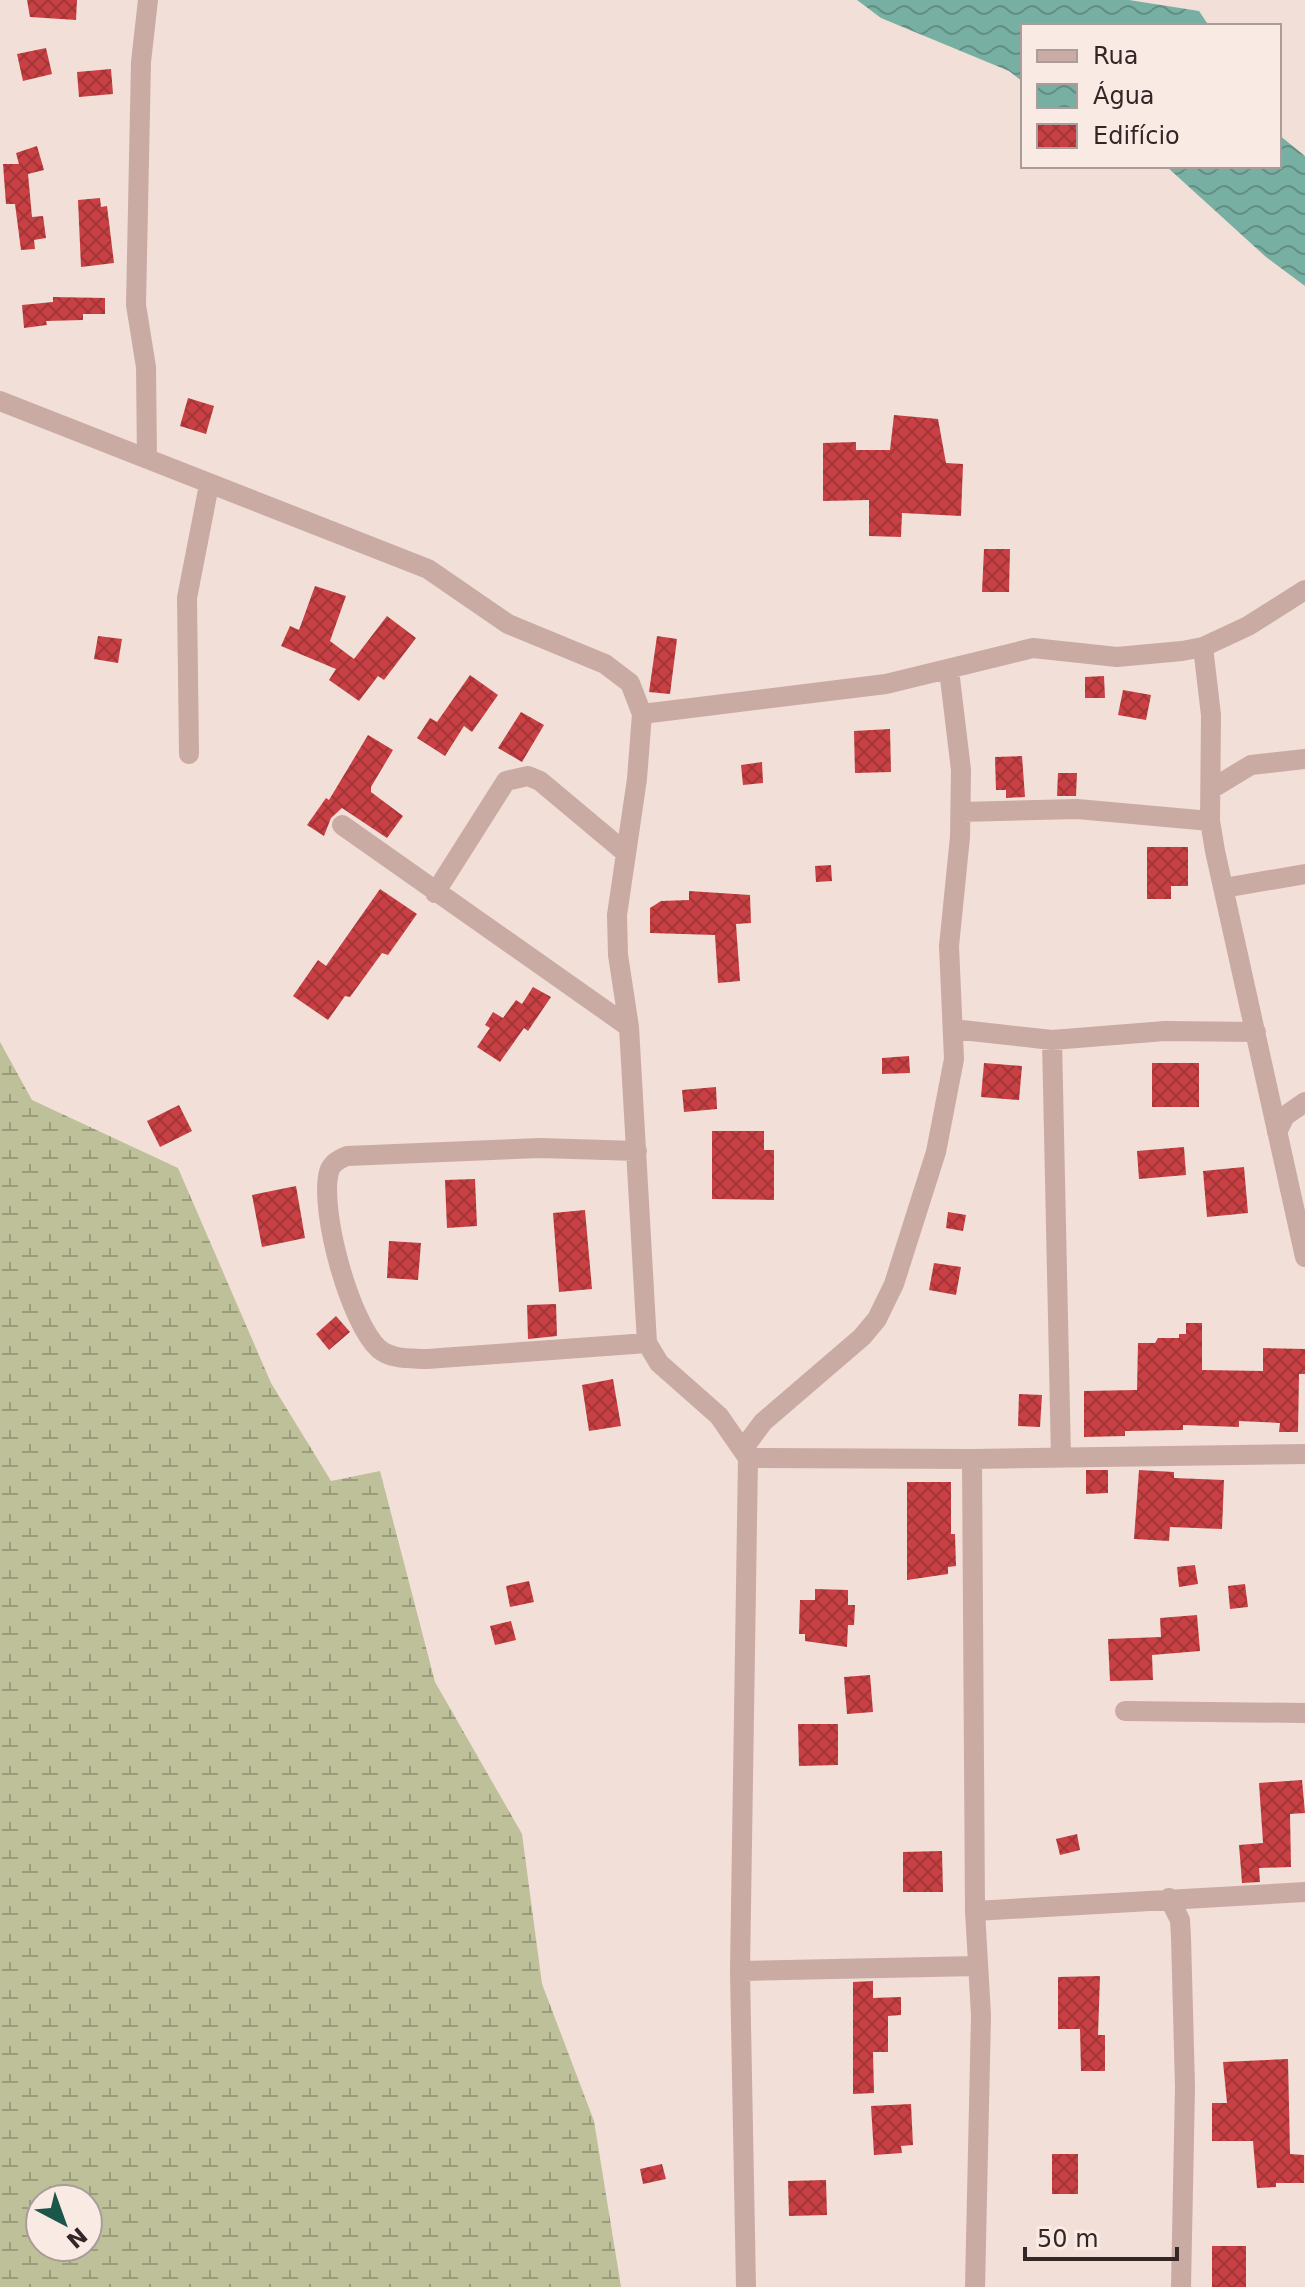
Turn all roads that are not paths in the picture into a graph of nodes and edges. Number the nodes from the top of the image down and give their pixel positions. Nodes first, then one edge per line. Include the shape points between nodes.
1 (148, 0) edge
2 (0, 401) edge
3 (147, 459) junction
4 (209, 485) junction
5 (1305, 590) edge
6 (1203, 647) junction
7 (949, 670) junction
8 (642, 714) junction
9 (189, 754) dead end
10 (1305, 759) edge
11 (1213, 788) junction
12 (961, 812) junction
13 (1210, 821) junction
14 (342, 825) dead end
15 (626, 853) junction
16 (1305, 874) edge
17 (1224, 888) junction
18 (435, 893) junction
19 (629, 1027) junction
20 (953, 1029) junction
21 (1256, 1032) junction
22 (1052, 1040) junction
23 (1305, 1102) edge
24 (1277, 1132) junction
25 (637, 1151) junction
26 (1305, 1257) edge
27 (647, 1343) junction
28 (745, 1453) junction
29 (1305, 1454) edge
30 (1061, 1457) junction
31 (972, 1459) junction
32 (1125, 1711) dead end
33 (1305, 1713) edge
34 (1305, 1892) edge
35 (1169, 1898) junction
36 (975, 1911) junction
37 (978, 1966) junction
38 (740, 1971) junction
39 (746, 2287) edge
40 (975, 2287) edge
41 (1181, 2287) edge

1 - 3 street via 141,62 136,305 146,367
2 - 3 street
3 - 4 street
4 - 8 street via 428,569 508,624 621,673
4 - 9 street via 187,598
5 - 6 street
6 - 7 street via 1117,657 1033,648
6 - 11 street
7 - 8 street via 886,684
7 - 12 street
8 - 15 street
10 - 11 street via 1251,765
11 - 13 street
12 - 13 street via 1077,809
12 - 20 street via 949,946
13 - 17 street
14 - 18 street
15 - 18 street via 540,781 517,777 506,781
15 - 19 street via 617,915
16 - 17 street
17 - 21 street
18 - 19 street
19 - 25 street
20 - 22 street
20 - 28 street via 954,1059 936,1152 894,1284 877,1319 763,1422
21 - 22 street via 1165,1031
21 - 24 street
22 - 30 street
23 - 24 street via 1285,1116
24 - 26 street
25 - 27 street
25 - 27 street via 540,1148 347,1156 329,1171 329,1203 334,1255 352,1301 377,1348 392,1356 427,1359
27 - 28 street via 659,1363 719,1416
28 - 31 street
28 - 38 street
29 - 30 street
30 - 31 street
31 - 36 street
32 - 33 street
34 - 35 street
35 - 36 street
35 - 41 street via 1180,1920 1181,1937
36 - 37 street
37 - 38 street
37 - 40 street
38 - 39 street

